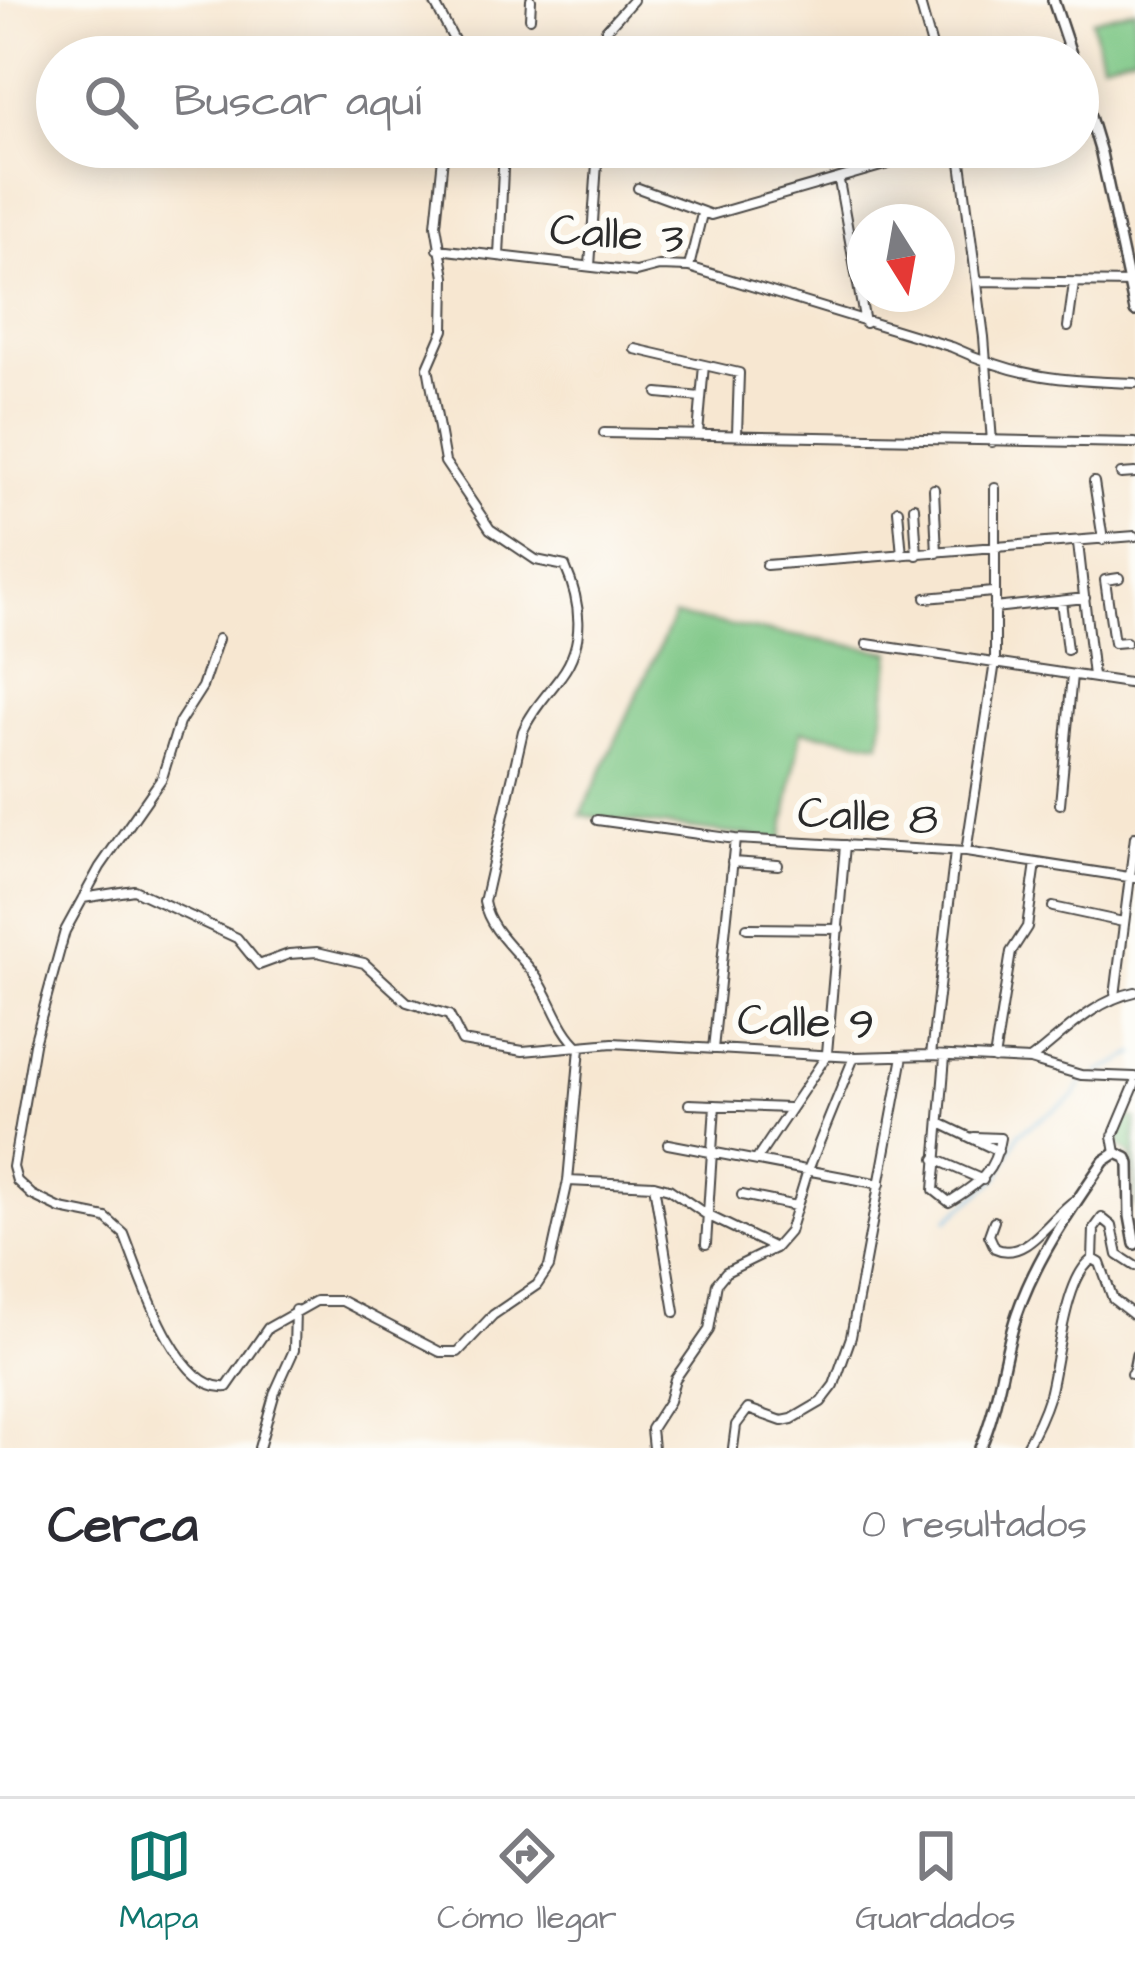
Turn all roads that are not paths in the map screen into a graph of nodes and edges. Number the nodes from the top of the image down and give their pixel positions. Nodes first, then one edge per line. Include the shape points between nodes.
1 (433, 0) edge
2 (531, 0) edge
3 (633, 0) edge
4 (919, 0) edge
5 (1053, 0) edge
6 (530, 18) dead end
7 (453, 36) edge
8 (605, 36) edge
9 (929, 36) edge
10 (1065, 36) edge
11 (1099, 166) edge
12 (442, 168) edge
13 (503, 168) edge
14 (597, 168) edge
15 (880, 168) edge
16 (962, 168) edge
17 (839, 181) junction
18 (638, 188) dead end
19 (703, 214) junction
20 (438, 249) junction
21 (499, 256) junction
22 (590, 266) junction
23 (688, 267) junction
24 (977, 281) junction
25 (1132, 282) edge
26 (1074, 284) junction
27 (1135, 310) edge
28 (865, 323) junction
29 (1068, 327) dead end
30 (635, 349) dead end
31 (983, 361) junction
32 (704, 365) junction
33 (1135, 383) edge
34 (658, 393) dead end
35 (701, 397) junction
36 (604, 433) dead end
37 (698, 434) junction
38 (737, 434) junction
39 (992, 442) junction
40 (1135, 443) edge
41 (1135, 473) edge
42 (1121, 474) dead end
43 (1094, 482) dead end
44 (934, 488) dead end
45 (994, 488) dead end
46 (914, 507) dead end
47 (898, 510) dead end
48 (1135, 536) edge
49 (1103, 540) junction
50 (1078, 543) junction
51 (992, 548) junction
52 (937, 553) junction
53 (902, 555) junction
54 (917, 555) junction
55 (766, 565) dead end
56 (1119, 578) dead end
57 (993, 592) junction
58 (926, 598) dead end
59 (1085, 598) junction
60 (1061, 601) junction
61 (994, 608) junction
62 (1109, 613) junction
63 (1087, 616) junction
64 (218, 639) dead end
65 (1126, 642) dead end
66 (868, 644) dead end
67 (1067, 650) dead end
68 (995, 662) junction
69 (1072, 675) junction
70 (1094, 676) junction
71 (1135, 684) edge
72 (1060, 804) dead end
73 (596, 820) dead end
74 (1135, 837) edge
75 (735, 839) junction
76 (844, 845) junction
77 (955, 852) junction
78 (966, 852) junction
79 (732, 862) junction
80 (1036, 863) junction
81 (778, 865) dead end
82 (1134, 878) edge
83 (81, 898) junction
84 (1054, 907) dead end
85 (1123, 922) junction
86 (747, 928) dead end
87 (839, 929) junction
88 (1135, 992) edge
89 (1115, 996) junction
90 (580, 1048) junction
91 (713, 1049) junction
92 (827, 1054) junction
93 (931, 1055) junction
94 (903, 1056) junction
95 (854, 1057) junction
96 (945, 1057) junction
97 (994, 1059) junction
98 (1030, 1060) junction
99 (1135, 1080) edge
100 (688, 1104) dead end
101 (715, 1105) junction
102 (788, 1108) junction
103 (940, 1123) junction
104 (668, 1144) dead end
105 (713, 1150) junction
106 (1116, 1153) junction
107 (757, 1159) junction
108 (935, 1159) junction
109 (808, 1170) junction
110 (983, 1180) junction
111 (568, 1181) junction
112 (880, 1184) junction
113 (654, 1185) junction
114 (742, 1195) dead end
115 (1079, 1197) junction
116 (796, 1206) junction
117 (707, 1215) junction
118 (994, 1221) dead end
119 (706, 1244) dead end
120 (1135, 1244) edge
121 (775, 1248) junction
122 (1093, 1259) junction
123 (1135, 1266) edge
124 (295, 1310) junction
125 (675, 1312) dead end
126 (1135, 1316) edge
127 (1135, 1354) edge
128 (1133, 1374) edge
129 (259, 1448) edge
130 (653, 1448) edge
131 (734, 1448) edge
132 (980, 1448) edge
133 (1025, 1448) edge

1 - 7 street
2 - 6 street
3 - 8 street
4 - 9 street
5 - 10 street
11 - 25 street
12 - 20 street
13 - 21 street
14 - 22 street
15 - 17 street
16 - 24 street
17 - 19 street
17 - 28 street
18 - 19 street
19 - 23 street
20 - 21 street, Calle 3
20 - 90 street via 444,330 428,367 445,462 490,529 536,560 566,566 580,623 566,670 523,731 484,902
21 - 22 street, Calle 3
22 - 23 street, Calle 3
23 - 28 street, Calle 3
24 - 26 street
24 - 31 street
25 - 26 street
25 - 27 street
26 - 29 street
28 - 31 street, Calle 3
30 - 32 street
31 - 33 street, Calle 3 via 1040,379
31 - 39 street
32 - 35 street
32 - 38 street via 739,373
34 - 35 street
35 - 37 street
36 - 37 street
37 - 38 street
38 - 39 street
39 - 40 street
41 - 42 street
43 - 49 street
44 - 52 street
45 - 51 street
46 - 54 street
47 - 53 street
48 - 49 street
49 - 50 street
50 - 51 street
50 - 59 street
51 - 52 street
51 - 57 street
52 - 54 street
53 - 54 street
53 - 55 street
56 - 62 street via 1105,580
57 - 58 street
57 - 61 street
59 - 60 street
59 - 63 street
60 - 61 street
60 - 67 street
61 - 68 street
62 - 63 street
62 - 65 street via 1114,644
63 - 70 street
64 - 83 street via 162,778
66 - 68 street
68 - 69 street
68 - 78 street
69 - 70 street
69 - 72 street
70 - 71 street
73 - 75 street, Calle 8
74 - 82 street
75 - 76 street, Calle 8
75 - 79 street
76 - 77 street, Calle 8
76 - 87 street
77 - 78 street, Calle 8
77 - 93 street
78 - 80 street, Calle 8
79 - 81 street
79 - 91 street
80 - 82 street, Calle 8
80 - 97 street
82 - 85 street
83 - 90 street, Calle 9 via 134,890 237,938 259,964 316,952 364,963 407,1002 449,1016 470,1043
83 - 124 street via 61,940 34,1044 17,1180 61,1209 116,1223 158,1322 210,1385 227,1387 257,1339
84 - 85 street
85 - 89 street
86 - 87 street
87 - 92 street
88 - 89 street
89 - 98 street
90 - 91 street, Calle 9
90 - 111 street
91 - 92 street, Calle 9
92 - 95 street, Calle 9
92 - 102 street
93 - 94 street, Calle 9
93 - 96 street, Calle 9
94 - 95 street, Calle 9
94 - 112 street
95 - 109 street
96 - 97 street, Calle 9
96 - 103 street
97 - 98 street, Calle 9
98 - 99 street, Calle 9
99 - 106 street via 1113,1136
100 - 101 street
101 - 102 street
101 - 105 street
102 - 107 street
103 - 108 street
103 - 110 street via 998,1137
104 - 105 street
105 - 107 street
105 - 117 street
106 - 115 street
106 - 120 street via 1130,1164
107 - 109 street
108 - 110 street
108 - 110 street via 934,1190 944,1200
109 - 112 street
109 - 116 street
111 - 113 street
111 - 124 street via 542,1278 458,1352 440,1352 342,1301
112 - 131 street via 834,1385 792,1419 748,1409
113 - 117 street
113 - 125 street
114 - 116 street
115 - 118 street via 1020,1250 994,1248
115 - 132 street via 1018,1310
116 - 121 street
117 - 119 street
117 - 121 street
121 - 130 street via 717,1282 710,1330 675,1379 651,1429
122 - 123 street via 1102,1219 1112,1226 1118,1255
122 - 126 street via 1112,1299
122 - 133 street via 1075,1280 1050,1390
124 - 129 street via 297,1339
127 - 128 street

